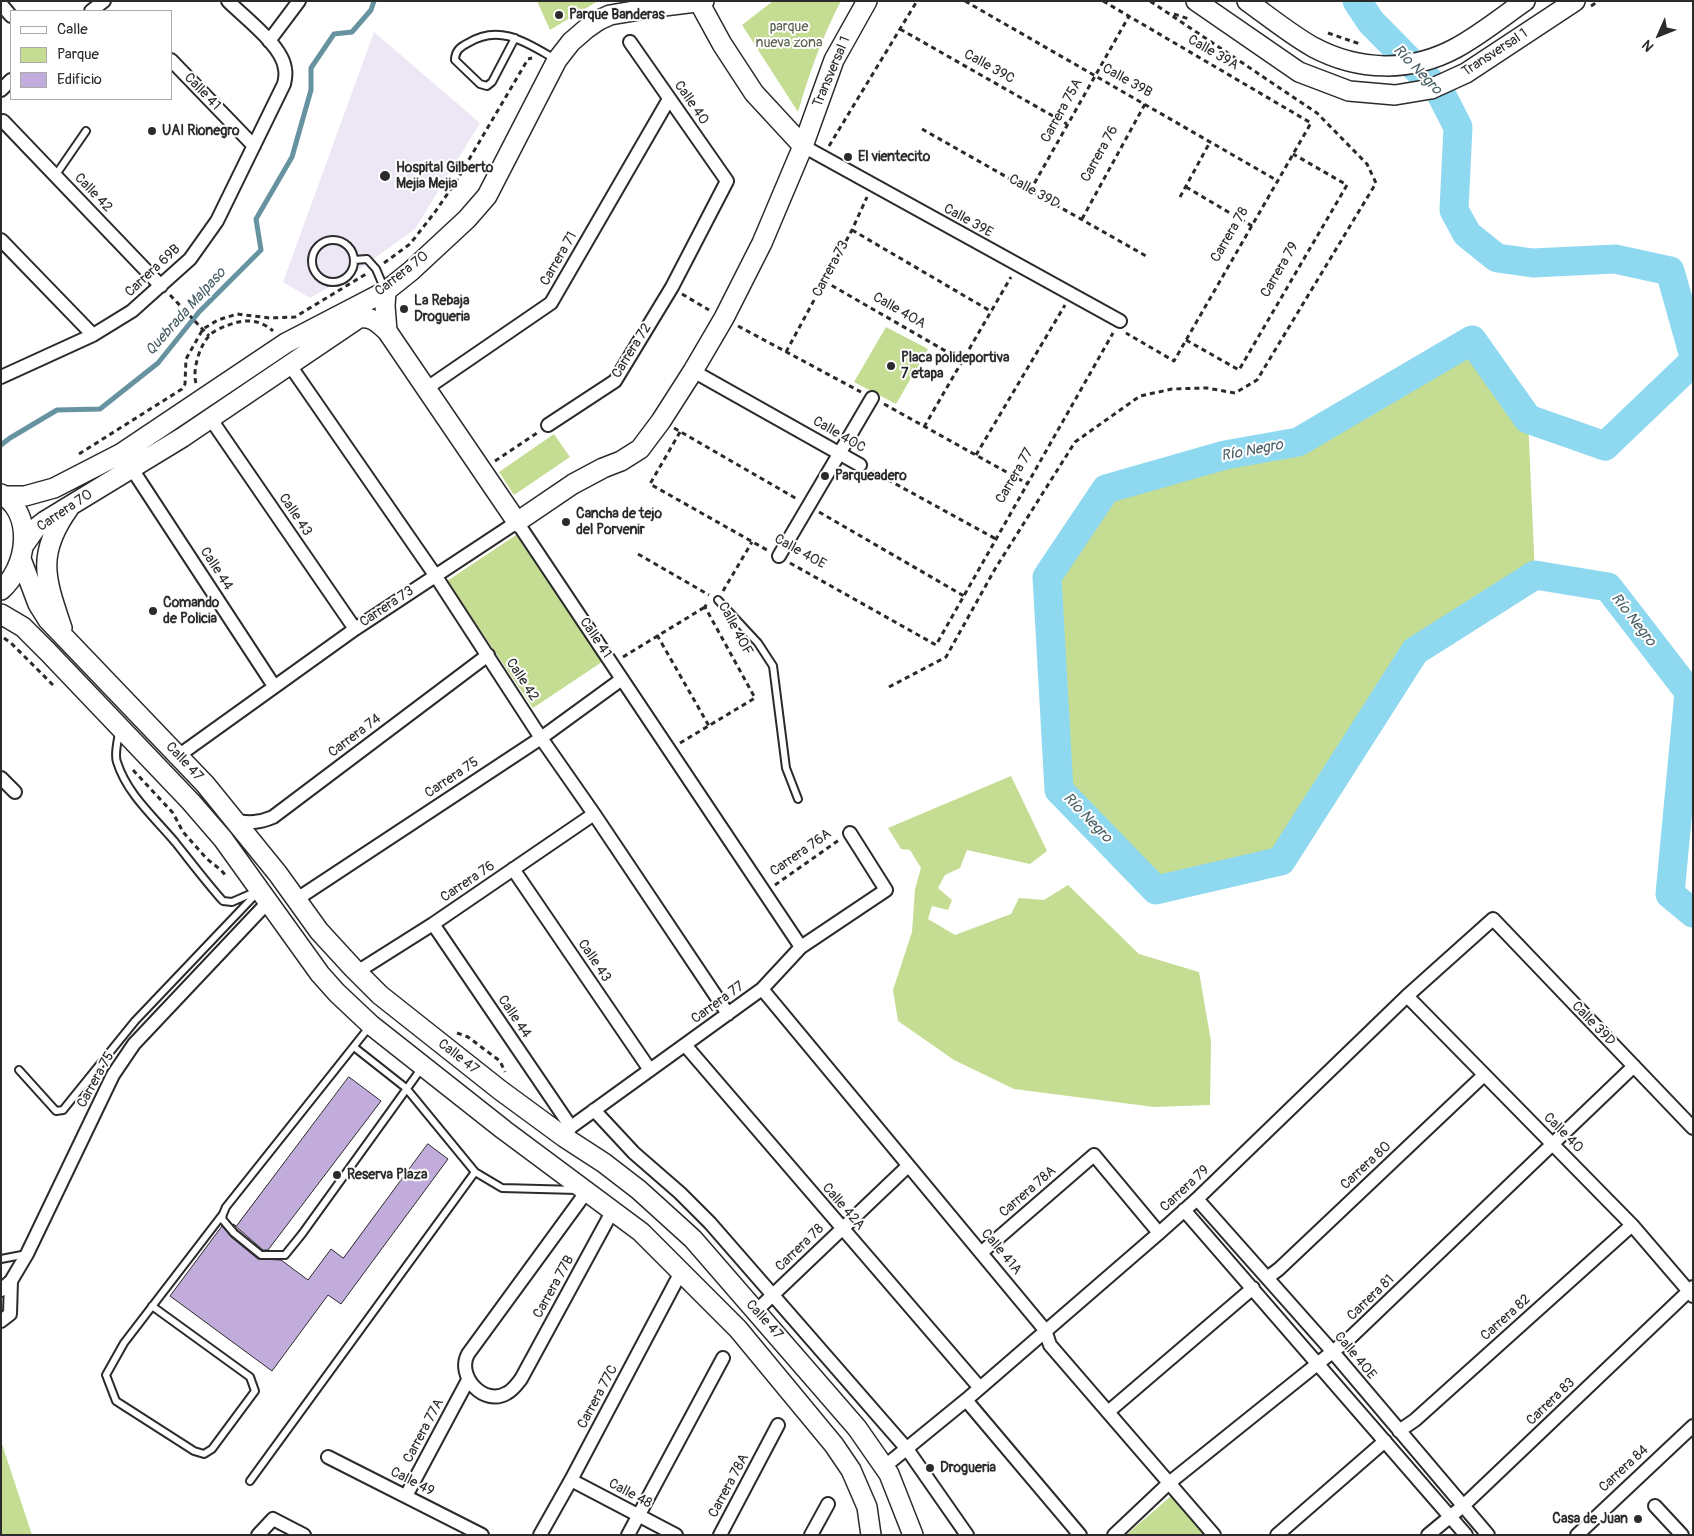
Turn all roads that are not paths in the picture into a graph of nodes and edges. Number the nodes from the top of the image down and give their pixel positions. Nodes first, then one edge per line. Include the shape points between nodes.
1 (104, 1) edge
2 (228, 1) edge
3 (299, 1) edge
4 (861, 1) edge
5 (867, 1) edge
6 (1196, 1) edge
7 (1247, 1) edge
8 (1525, 1) edge
9 (1575, 1) edge
10 (701, 2) edge
11 (1, 4) edge
12 (92, 10) edge
13 (10, 15) edge
14 (852, 26) junction
15 (515, 38) junction
16 (269, 41) junction
17 (630, 42) dead end
18 (551, 57) junction
19 (172, 61) edge
20 (10, 81) edge
21 (1, 90) edge
22 (669, 99) junction
23 (3, 121) dead end
24 (86, 131) dead end
25 (254, 146) junction
26 (803, 146) junction
27 (55, 176) junction
28 (727, 181) joint
29 (1, 240) edge
30 (354, 260) junction
31 (165, 290) junction
32 (386, 291) junction
33 (1118, 324) road end
34 (387, 331) junction
35 (92, 335) junction
36 (290, 364) junction
37 (694, 371) junction
38 (4, 372) edge
39 (427, 388) junction
40 (872, 398) dead end
41 (210, 418) junction
42 (548, 425) road end
43 (840, 453) junction
44 (860, 465) road end
45 (132, 469) junction
46 (3, 495) edge
47 (498, 495) junction
48 (73, 503) junction
49 (544, 504) junction
50 (517, 522) junction
51 (22, 552) junction
52 (779, 556) road end
53 (435, 575) junction
54 (1, 590) edge
55 (718, 600) road end
56 (1, 614) edge
57 (355, 629) junction
58 (65, 636) junction
59 (488, 655) junction
60 (622, 679) junction
61 (274, 686) junction
62 (120, 725) junction
63 (540, 738) junction
64 (178, 756) junction
65 (1, 778) edge
66 (15, 792) dead end
67 (798, 799) dead end
68 (594, 814) junction
69 (234, 820) junction
70 (850, 832) road end
71 (513, 869) junction
72 (258, 896) junction
73 (297, 899) junction
74 (1493, 919) joint
75 (433, 924) junction
76 (801, 947) junction
77 (357, 972) junction
78 (762, 989) junction
79 (1407, 996) junction
80 (728, 1014) junction
81 (371, 1025) junction
82 (685, 1045) junction
83 (354, 1047) junction
84 (424, 1065) junction
85 (1634, 1066) junction
86 (19, 1070) dead end
87 (650, 1070) junction
88 (1484, 1075) junction
89 (406, 1088) junction
90 (594, 1110) junction
91 (1693, 1128) edge
92 (568, 1132) junction
93 (1553, 1144) junction
94 (908, 1166) junction
95 (475, 1172) junction
96 (587, 1190) junction
97 (1197, 1199) junction
98 (613, 1210) junction
99 (1184, 1210) junction
100 (223, 1214) junction
101 (1632, 1225) junction
102 (842, 1228) junction
103 (1159, 1233) junction
104 (982, 1252) junction
105 (27, 1254) junction
106 (1, 1259) edge
107 (681, 1272) junction
108 (1267, 1278) junction
109 (11, 1281) junction
110 (1253, 1288) junction
111 (1, 1290) edge
112 (1691, 1291) edge
113 (772, 1295) junction
114 (152, 1306) junction
115 (756, 1311) junction
116 (1, 1321) edge
117 (1046, 1330) junction
118 (1332, 1351) junction
119 (723, 1358) dead end
120 (1318, 1364) junction
121 (468, 1380) junction
122 (980, 1388) junction
123 (966, 1400) junction
124 (1108, 1412) junction
125 (778, 1425) dead end
126 (1693, 1426) edge
127 (1399, 1432) junction
128 (1384, 1441) junction
129 (906, 1449) junction
130 (328, 1457) dead end
131 (884, 1466) junction
132 (571, 1480) junction
133 (250, 1481) dead end
134 (1170, 1483) junction
135 (406, 1496) junction
136 (828, 1504) dead end
137 (1463, 1506) junction
138 (1655, 1506) dead end
139 (638, 1515) junction
140 (1449, 1516) junction
141 (258, 1535) edge
142 (304, 1535) edge
143 (482, 1535) edge
144 (540, 1535) edge
145 (628, 1535) edge
146 (676, 1535) edge
147 (720, 1535) edge
148 (811, 1535) edge
149 (871, 1535) edge
150 (913, 1535) edge
151 (968, 1535) edge
152 (1080, 1535) edge
153 (1114, 1535) edge
154 (1214, 1535) edge
155 (1277, 1535) edge
156 (1428, 1535) edge
157 (1466, 1535) edge
158 (1488, 1535) edge
159 (1576, 1535) edge
160 (1682, 1535) edge

1 - 12 street
2 - 16 street
3 - 16 street
4 - 14 street
5 - 14 street, Transversal 1
6 - 9 street, Transversal 1 via 1299,72 1349,91 1395,96 1431,89 1466,73
7 - 8 street, Transversal 1 via 1317,38 1338,58 1379,67 1417,64 1455,49
10 - 18 street, Carrera 70 via 610,15 586,28
10 - 26 street via 722,44 754,93
11 - 13 street
14 - 26 street, Transversal 1 via 834,60
15 - 15 lane via 494,34 476,38 459,48 455,60 480,84 487,86
15 - 18 lane
16 - 25 street, Carrera 69B via 286,68 284,84
17 - 22 street, Calle 40
18 - 32 street, Carrera 70 via 486,196 462,224
19 - 25 street, Calle 41
20 - 21 street
22 - 28 street, Calle 40
22 - 39 street, Carrera 71 via 551,304
23 - 27 street, Calle 42
24 - 27 lane
25 - 31 street, Carrera 69B via 217,221
26 - 33 street, Calle 39E via 1071,294
26 - 37 street via 762,243
27 - 31 street, Calle 42
28 - 42 street, Carrera 72 via 672,288 615,381
29 - 35 street
30 - 30 lane via 346,245 330,240 316,249 312,265 322,279 340,281 353,269
30 - 32 lane via 368,259
31 - 35 street, Carrera 69B
32 - 34 street
32 - 46 street, Carrera 70 via 286,343 122,453 54,488 25,496
34 - 36 street, Carrera 70 via 372,319 359,318
34 - 39 street, Calle 41
35 - 38 street, Carrera 69B
36 - 41 street, Carrera 70
36 - 53 street, Calle 42
37 - 43 street, Calle 40C
37 - 49 street, Carrera 73 via 640,449 573,484
39 - 47 street, Calle 41
40 - 43 street
41 - 45 street, Carrera 70
41 - 57 street, Calle 43
43 - 44 street, Calle 40C
43 - 52 street
45 - 48 street, Carrera 70
45 - 61 street, Calle 44
46 - 51 street, Calle 47 via 18,513 23,527
47 - 49 street via 514,502
47 - 50 street, Calle 41
48 - 51 street, Carrera 70 via 40,524
48 - 58 street via 48,545 46,568
49 - 50 street, Carrera 73
50 - 53 street, Carrera 73
50 - 60 street, Calle 41
51 - 54 street, Carrera 70 via 12,579
51 - 58 street, Calle 47 via 38,604 48,620
53 - 57 street, Carrera 73
53 - 59 street, Calle 42
55 - 67 lane via 758,643 773,666 786,768
56 - 62 street, Calle 47 via 23,627
57 - 61 street, Carrera 73
58 - 64 street, Calle 47
59 - 63 street, Calle 42
59 - 69 street, Carrera 74 via 273,817 250,824
60 - 63 street, Carrera 75
60 - 76 street, Calle 41
61 - 64 street, Carrera 73
62 - 72 street, Calle 47 via 223,838
62 - 72 lane via 116,760 134,795 223,901
63 - 68 street, Calle 42
63 - 73 street, Carrera 75
64 - 69 street, Calle 47
65 - 66 street
68 - 71 street, Carrera 76
68 - 80 street, Calle 42
69 - 73 street, Calle 47
70 - 76 street, Carrera 77 via 886,890
71 - 75 street, Carrera 76
71 - 87 street, Calle 43
72 - 81 street, Calle 47 via 320,974
72 - 86 lane via 135,1021 63,1110 56,1111
72 - 105 street, Carrera 75 via 118,1067
73 - 77 street, Calle 47 via 319,931
74 - 79 street, Carrera 79
74 - 85 street, Calle 39D
75 - 77 street, Carrera 76
75 - 92 street, Calle 44
76 - 78 street, Carrera 77
77 - 92 street, Calle 47 via 500,1090
78 - 80 street, Carrera 77
78 - 94 street, Calle 41A
79 - 88 street, Calle 40
79 - 97 street, Carrera 79
80 - 82 street, Carrera 77
81 - 83 lane
81 - 84 street, Calle 47
82 - 87 street, Carrera 77
82 - 102 street, Calle 42A
83 - 89 lane
83 - 100 lane
84 - 89 lane
84 - 96 street, Calle 47 via 504,1130
85 - 91 street, Calle 39D
85 - 93 street, Carrera 81
87 - 90 street, Carrera 77
88 - 93 street, Calle 40
88 - 108 street, Carrera 80
89 - 95 lane
89 - 100 lane via 285,1256 261,1255 234,1233 222,1219
90 - 92 street, Carrera 77
90 - 113 street, Calle 47 via 634,1153 704,1217
92 - 115 street, Calle 47 via 662,1210
93 - 101 street, Calle 40
93 - 118 street, Carrera 81 via 1351,1337
94 - 102 street, Carrera 78
94 - 104 street, Calle 41A
95 - 96 lane via 502,1188
95 - 133 lane
96 - 98 street, Calle 47
96 - 121 street via 474,1343 464,1363
97 - 99 street, Carrera 79
97 - 108 street, Calle 40E
98 - 107 street, Calle 47 via 641,1232
98 - 121 street, Carrera 77B via 514,1388 506,1394 492,1396 473,1387
99 - 103 street, Carrera 79
99 - 110 street
100 - 114 lane
101 - 112 street, Calle 40
101 - 127 street, Carrera 82
102 - 113 street, Carrera 78
102 - 122 street, Calle 42A
103 - 104 street, Carrera 78A via 1094,1155
103 - 117 street, Carrera 79
104 - 117 street, Calle 41A
105 - 106 lane
105 - 109 street, Carrera 75
107 - 132 street, Carrera 77C
107 - 149 street, Calle 47 via 738,1329 834,1445 861,1491
108 - 118 street, Calle 40E
109 - 111 street, Carrera 75
109 - 116 street, Carrera 75 via 10,1314
110 - 120 street
110 - 124 street
112 - 137 street, Carrera 83
113 - 115 street, Carrera 78
113 - 129 street, Calle 47
114 - 114 lane via 250,1377 255,1391 212,1449 204,1454 194,1451 116,1401 106,1375 124,1343
115 - 131 street, Calle 47 via 857,1428
117 - 122 street, Carrera 79
117 - 124 street, Calle 41A via 1050,1345
118 - 120 street, Carrera 81
118 - 127 street, Calle 40E
119 - 139 street
120 - 128 street
120 - 134 street, Carrera 81
121 - 135 street, Carrera 77A
122 - 123 street, Carrera 79
123 - 129 street, Carrera 79
123 - 152 street
124 - 134 street, Calle 41A
125 - 147 street, Carrera 78A
126 - 159 street, Carrera 84
127 - 137 street, Calle 40E
128 - 140 street
128 - 155 street
129 - 131 street, Carrera 79
129 - 151 street, Calle 47
130 - 135 street, Calle 49
131 - 150 street, Calle 47
132 - 139 street, Calle 48
132 - 144 street, Carrera 77C
134 - 153 street, Carrera 81
134 - 154 street, Calle 41A
135 - 143 street, Calle 49
136 - 148 street
137 - 140 street, Carrera 83
137 - 158 street, Calle 40E
138 - 160 street
139 - 145 street
139 - 146 street, Calle 48
140 - 156 street, Carrera 83
140 - 157 street
141 - 142 street via 273,1519

